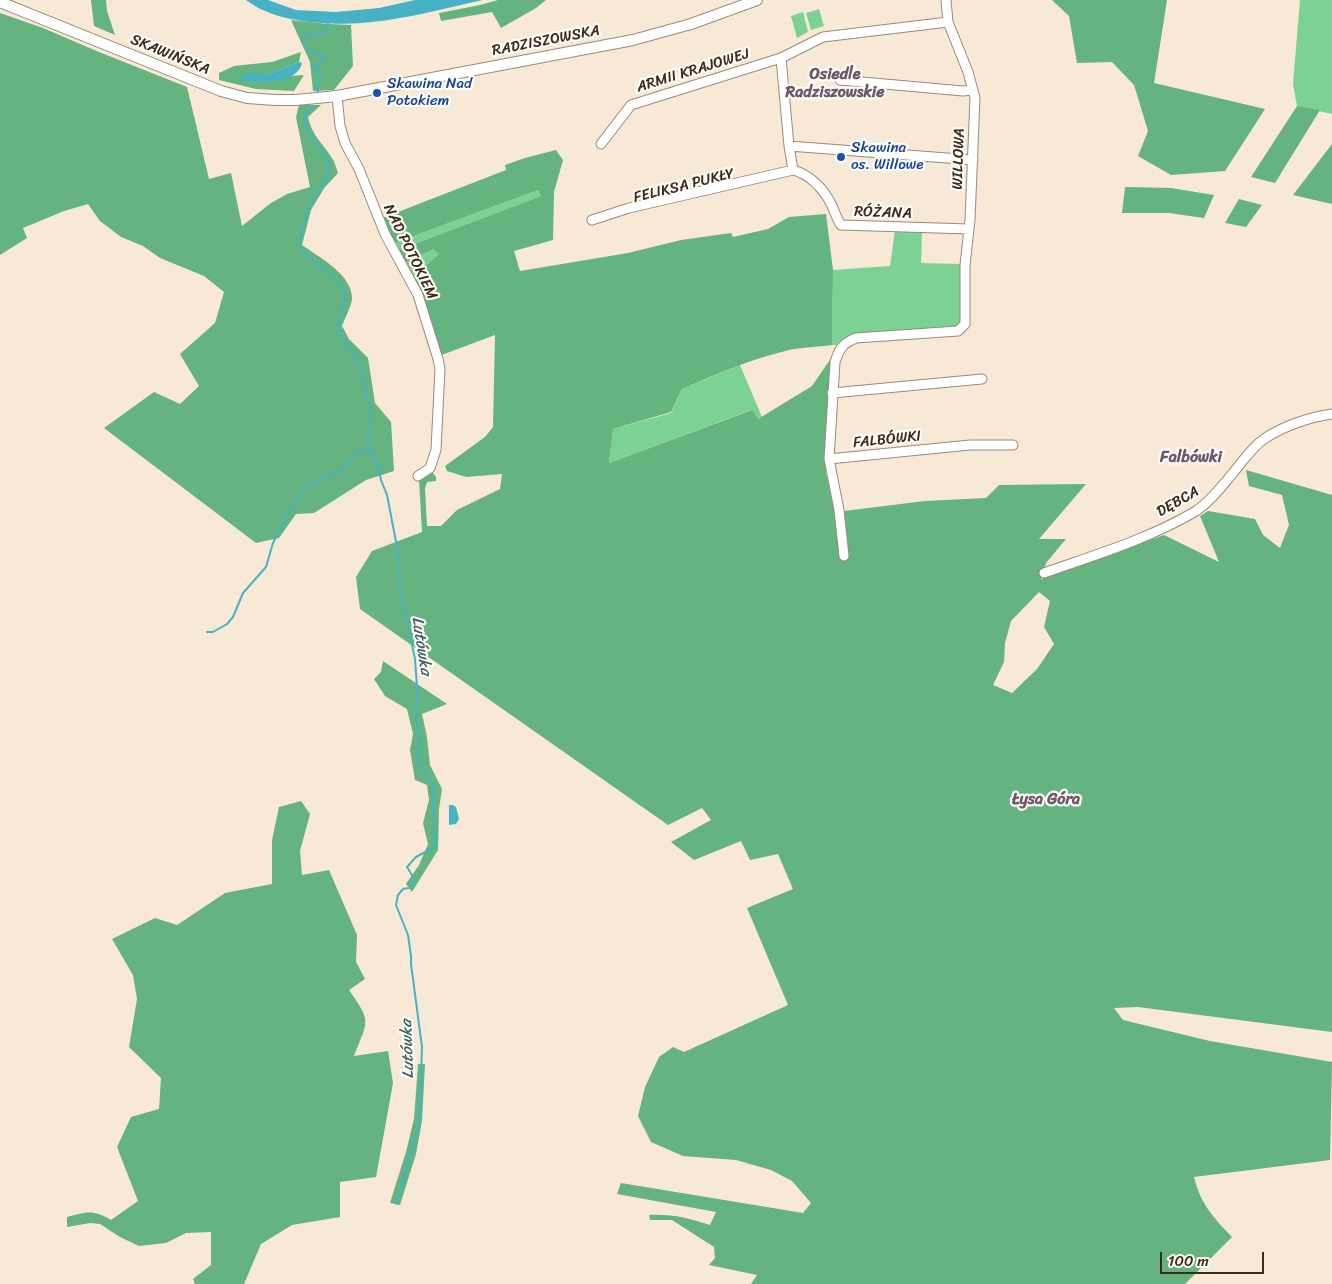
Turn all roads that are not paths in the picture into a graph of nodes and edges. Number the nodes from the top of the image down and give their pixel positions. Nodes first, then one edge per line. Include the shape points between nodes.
1 (757, 0) edge
2 (946, 0) edge
3 (0, 2) edge
4 (948, 22) junction
5 (781, 58) junction
6 (840, 80) dead end
7 (973, 90) junction
8 (337, 96) junction
9 (601, 144) dead end
10 (789, 146) junction
11 (973, 160) junction
12 (793, 170) junction
13 (592, 220) dead end
14 (969, 229) junction
15 (965, 324) joint
16 (982, 379) dead end
17 (832, 393) junction
18 (1332, 414) edge
19 (1012, 445) dead end
20 (829, 459) junction
21 (418, 476) dead end
22 (844, 556) dead end
23 (1044, 573) dead end

1 - 8 street, RADZISZOWSKA via 691,24 632,40
2 - 4 street, WILLOWA
3 - 8 street, SKAWIŃSKA via 221,91 247,98 275,100
4 - 5 street, ARMII KRAJOWEJ via 823,37
4 - 7 street, WILLOWA
5 - 9 street, ARMII KRAJOWEJ via 631,105
5 - 10 street
6 - 7 street
7 - 11 street, WILLOWA
8 - 21 street, NAD POTOKIEM via 345,143 385,234 418,295 440,369 436,450 430,468
10 - 11 street
10 - 12 street
11 - 14 street, WILLOWA
12 - 13 street, FELIKSA PUKŁY via 629,208
12 - 14 street, RÓŻANA via 814,182 830,200 841,225
14 - 15 street, WILLOWA
15 - 17 street, FALBÓWKI via 958,331 856,338 845,342 835,362
16 - 17 street
17 - 20 street, FALBÓWKI
18 - 23 street, DĘBCA via 1293,425 1264,439 1218,492 1196,510 1141,538
19 - 20 street, FALBÓWKI via 970,445
20 - 22 street

